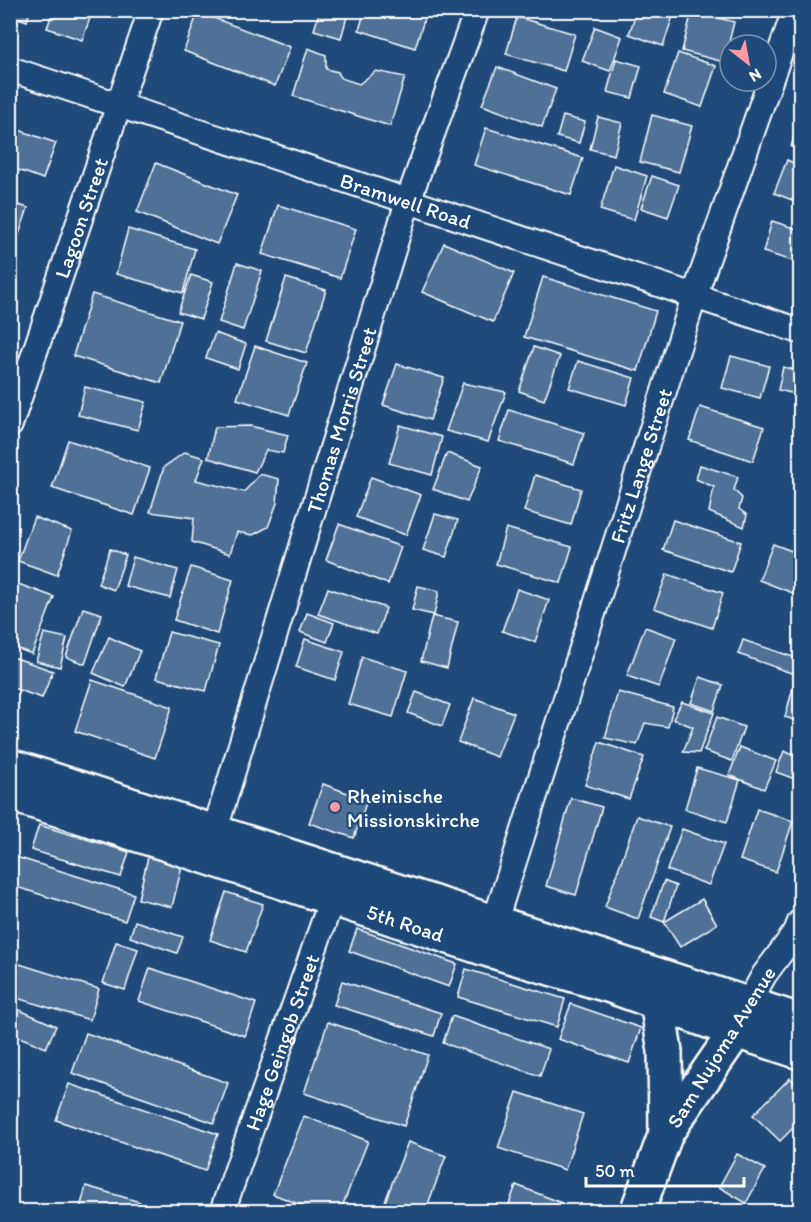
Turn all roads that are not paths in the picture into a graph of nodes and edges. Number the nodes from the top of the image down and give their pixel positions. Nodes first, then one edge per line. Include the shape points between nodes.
1 (151, 10) edge
2 (477, 10) edge
3 (795, 10) edge
4 (10, 69) edge
5 (118, 105) junction
6 (408, 201) junction
7 (694, 297) junction
8 (801, 332) edge
9 (10, 425) edge
10 (10, 766) edge
11 (10, 794) edge
12 (214, 833) junction
13 (336, 886) junction
14 (495, 921) junction
15 (801, 921) edge
16 (657, 1002) junction
17 (742, 1017) junction
18 (801, 1021) edge
19 (801, 1052) edge
20 (666, 1133) junction
21 (222, 1212) edge
22 (637, 1212) edge

1 - 5 street, Lagoon Street
2 - 6 street, Thomas Morris Street
3 - 7 street, Fritz Lange Street
4 - 5 street, Bramwell Road
5 - 6 street, Bramwell Road
5 - 9 street, Lagoon Street
6 - 7 street, Bramwell Road
6 - 12 street, Thomas Morris Street
7 - 8 street, Bramwell Road
7 - 14 street, Fritz Lange Street
10 - 12 main road, 5th Road
11 - 13 main road, 5th Road via 170,845
12 - 13 main road, 5th Road
13 - 14 main road, 5th Road
13 - 16 main road, 5th Road via 489,950
13 - 21 street, Hage Geingob Street
14 - 17 main road, 5th Road
15 - 17 street, Sam Nujoma Avenue via 764,975
16 - 17 main road, 5th Road
16 - 20 main road via 665,1051
17 - 18 main road, 5th Road
17 - 19 main road, 5th Road
17 - 20 main road, Sam Nujoma Avenue
20 - 22 main road, Sam Nujoma Avenue

